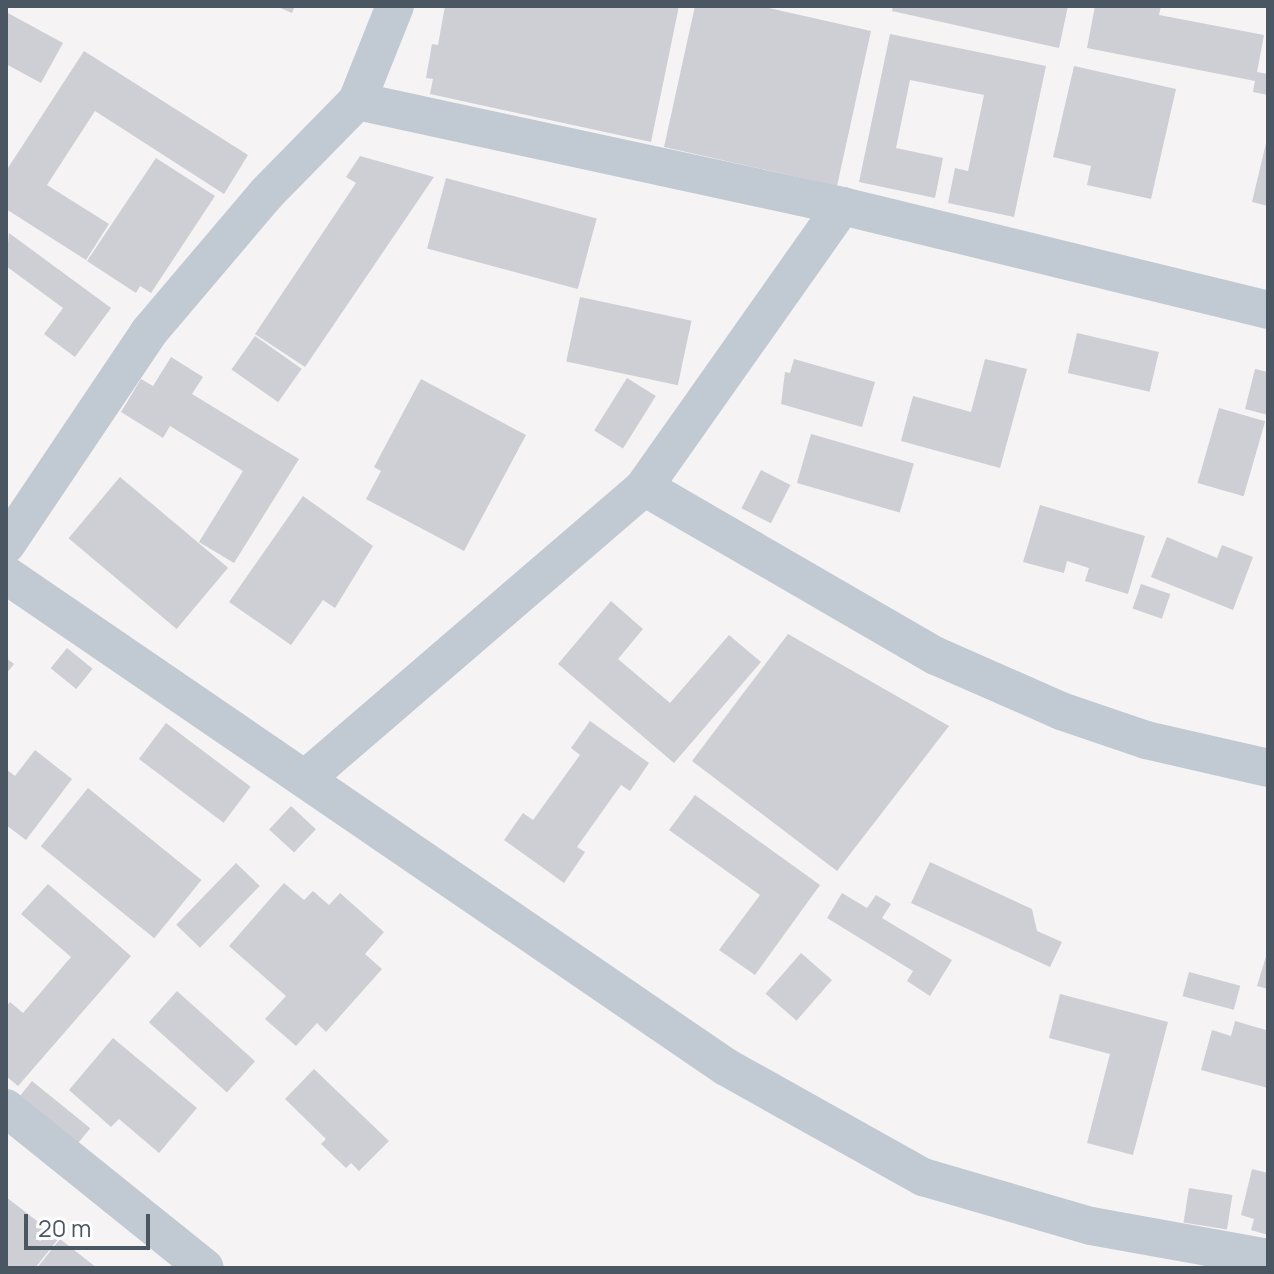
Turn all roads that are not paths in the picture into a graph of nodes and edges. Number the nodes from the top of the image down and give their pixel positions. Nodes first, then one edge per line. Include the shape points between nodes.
1 (395, 6) edge
2 (357, 101) junction
3 (842, 206) junction
4 (1268, 310) edge
5 (644, 487) junction
6 (6, 545) edge
7 (6, 575) edge
8 (1268, 768) edge
9 (305, 779) junction
10 (6, 1108) edge
11 (1268, 1258) edge
12 (205, 1268) edge

1 - 2 street
2 - 3 street
2 - 6 street via 266,194 149,332
3 - 4 street
3 - 5 street
5 - 8 street via 936,656 1118,730
5 - 9 street
7 - 9 street
9 - 11 street via 726,1067 923,1177 1091,1226
10 - 12 street

